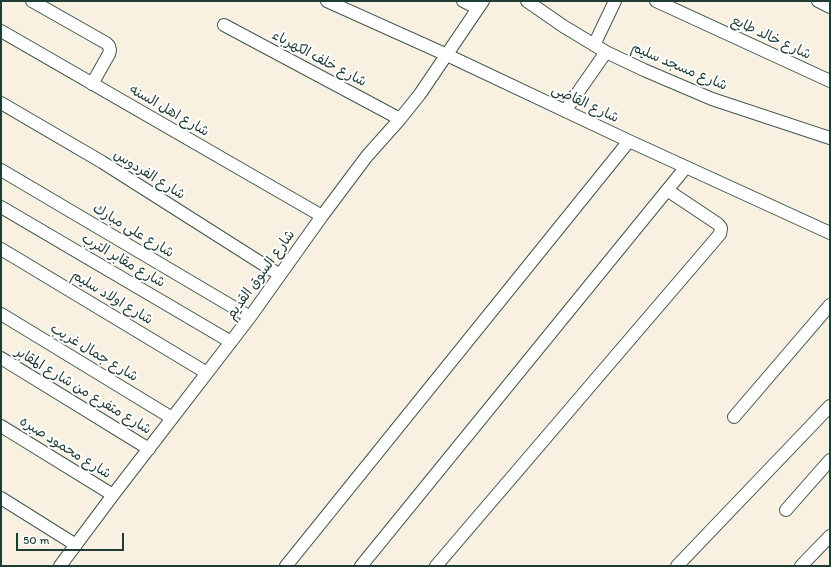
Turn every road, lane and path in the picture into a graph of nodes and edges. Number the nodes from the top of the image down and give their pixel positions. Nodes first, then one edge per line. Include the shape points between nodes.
1 (32, 1) edge
2 (328, 1) edge
3 (463, 1) edge
4 (527, 1) edge
5 (615, 1) edge
6 (656, 1) edge
7 (818, 1) edge
8 (480, 5) edge
9 (830, 7) edge
10 (224, 25) dead end
11 (1, 31) edge
12 (594, 45) junction
13 (606, 52) junction
14 (447, 55) junction
15 (830, 81) edge
16 (92, 84) junction
17 (1, 103) edge
18 (565, 111) junction
19 (400, 119) junction
20 (830, 138) edge
21 (629, 141) junction
22 (686, 167) junction
23 (1, 170) edge
24 (667, 190) junction
25 (1, 207) edge
26 (322, 216) junction
27 (830, 233) edge
28 (1, 249) edge
29 (280, 275) junction
30 (830, 305) edge
31 (1, 314) edge
32 (250, 317) junction
33 (231, 342) junction
34 (1, 358) edge
35 (207, 373) junction
36 (830, 406) edge
37 (734, 417) dead end
38 (172, 418) junction
39 (1, 426) edge
40 (149, 449) junction
41 (830, 460) edge
42 (113, 495) junction
43 (1, 498) edge
44 (786, 510) dead end
45 (830, 536) edge
46 (76, 545) junction
47 (60, 566) edge
48 (286, 566) edge
49 (361, 566) edge
50 (436, 566) edge
51 (677, 566) edge
52 (801, 566) edge

1 - 16 street via 109,46 110,54
2 - 14 street, شارع القاضى
3 - 8 street
4 - 12 street, شارع مسجد سليم
5 - 12 street
6 - 15 street, شارع خالد طايع
7 - 9 street
8 - 14 street, شارع السوق القديم
10 - 19 street, شارع خلف الكهرباء
11 - 16 street, شارع اهل السنه
12 - 13 street, شارع مسجد سليم
13 - 18 street
13 - 20 street, شارع مسجد سليم via 712,98
14 - 18 street, شارع القاضى
14 - 19 street, شارع السوق القديم
16 - 26 street, شارع اهل السنه
17 - 29 street, شارع الفردوس via 102,162
18 - 21 street, شارع القاضى
19 - 26 street, شارع السوق القديم via 367,156
21 - 22 street, شارع القاضى
21 - 48 street
22 - 24 street
22 - 27 street, شارع القاضى
23 - 32 street, شارع على مبارك
24 - 49 street
24 - 50 street via 718,224 721,228 720,234
25 - 33 street, شارع مقابر الترب
26 - 29 street, شارع السوق القديم
28 - 35 street, شارع اولاد سليم
29 - 32 street, شارع السوق القديم
30 - 37 street
31 - 38 street, شارع جمال غريب
32 - 33 street, شارع السوق القديم
33 - 35 street, شارع السوق القديم
34 - 40 street, شارع متفرع من شارع المقابر
35 - 38 street, شارع السوق القديم
36 - 51 street
38 - 40 street, شارع السوق القديم
39 - 42 street, شارع محمود صبره
40 - 42 street, شارع السوق القديم
41 - 44 street
42 - 46 street, شارع السوق القديم
43 - 46 street
45 - 52 street
46 - 47 street, شارع السوق القديم

